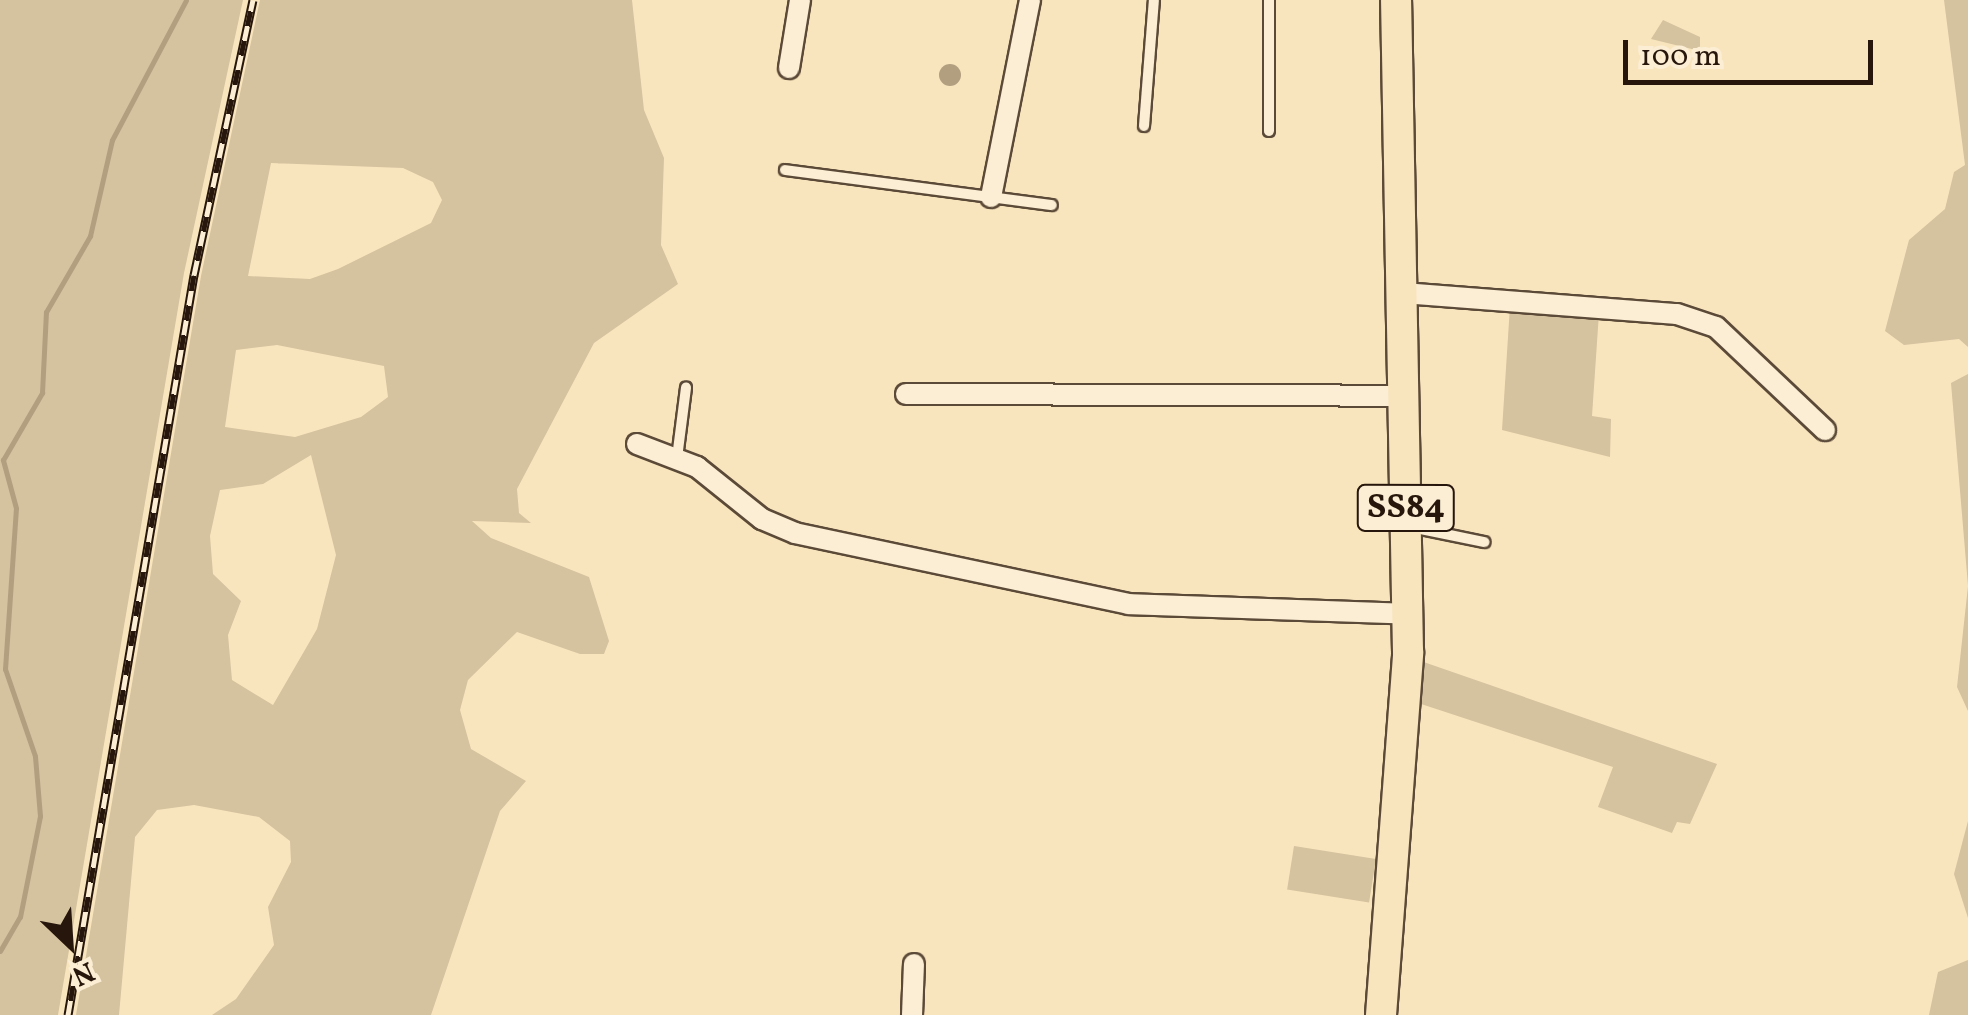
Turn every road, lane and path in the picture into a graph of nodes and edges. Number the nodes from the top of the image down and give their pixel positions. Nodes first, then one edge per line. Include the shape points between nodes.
1 (800, 0) edge
2 (1030, 0) edge
3 (1154, 0) edge
4 (1269, 0) edge
5 (1396, 0) edge
6 (789, 68) dead end
7 (1144, 126) dead end
8 (1269, 131) dead end
9 (785, 170) dead end
10 (991, 197) junction
11 (1052, 205) dead end
12 (1403, 293) junction
13 (686, 388) dead end
14 (906, 394) dead end
15 (1404, 396) junction
16 (1825, 430) dead end
17 (637, 444) dead end
18 (677, 458) junction
19 (1407, 526) junction
20 (1484, 542) dead end
21 (1408, 614) junction
22 (914, 964) dead end
23 (912, 1015) edge
24 (1381, 1015) edge

1 - 6 street
2 - 10 street
3 - 7 lane
4 - 8 lane
5 - 12 main road, SS84
9 - 10 lane
10 - 11 lane
12 - 15 main road, SS84
12 - 16 street via 1677,314 1716,327
13 - 18 lane
14 - 15 street
15 - 19 main road, SS84
17 - 18 street
18 - 21 street via 796,533 1128,604
19 - 20 lane
19 - 21 main road, SS84
21 - 24 main road, SS84
22 - 23 street

